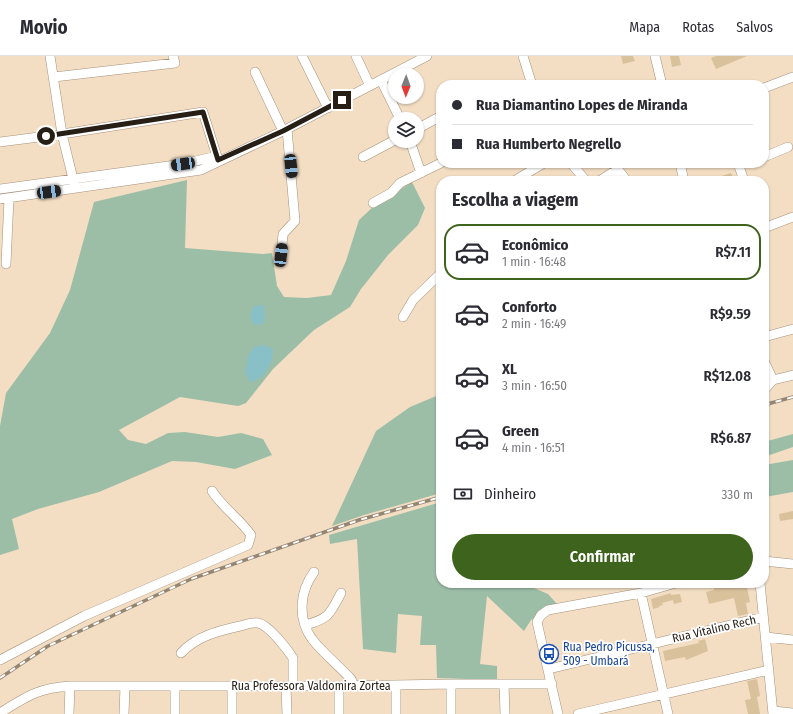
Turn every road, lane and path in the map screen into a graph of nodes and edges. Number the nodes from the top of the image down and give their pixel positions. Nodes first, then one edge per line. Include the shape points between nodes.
1 (50, 56) edge
2 (302, 56) edge
3 (356, 56) edge
4 (427, 56) edge
5 (523, 56) edge
6 (655, 56) edge
7 (174, 59) edge
8 (414, 59) edge
9 (255, 72) dead end
10 (793, 77) edge
11 (54, 78) junction
12 (381, 80) junction
13 (530, 80) edge
14 (661, 80) edge
15 (370, 86) junction
16 (769, 86) edge
17 (328, 108) junction
18 (397, 112) edge
19 (436, 119) edge
20 (424, 125) edge
21 (285, 130) junction
22 (62, 134) junction
23 (0, 142) edge
24 (388, 144) edge
25 (788, 147) dead end
26 (412, 148) edge
27 (769, 155) edge
28 (363, 157) dead end
29 (218, 158) junction
30 (436, 165) edge
31 (536, 168) edge
32 (575, 168) edge
33 (614, 168) edge
34 (420, 173) junction
35 (522, 176) edge
36 (582, 176) edge
37 (605, 176) edge
38 (72, 178) junction
39 (75, 188) junction
40 (0, 189) edge
41 (4, 198) edge
42 (373, 203) dead end
43 (793, 216) edge
44 (769, 226) edge
45 (281, 255) dead end
46 (6, 264) dead end
47 (436, 278) edge
48 (403, 317) dead end
49 (793, 329) edge
50 (769, 336) edge
51 (769, 372) edge
52 (793, 375) edge
53 (773, 380) junction
54 (769, 384) edge
55 (212, 491) dead end
56 (769, 562) edge
57 (793, 564) edge
58 (314, 572) dead end
59 (652, 588) edge
60 (760, 588) edge
61 (341, 593) dead end
62 (641, 593) junction
63 (763, 617) junction
64 (305, 625) junction
65 (766, 637) junction
66 (793, 640) edge
67 (653, 643) junction
68 (181, 653) dead end
69 (0, 660) edge
70 (549, 669) junction
71 (769, 670) junction
72 (451, 684) junction
73 (504, 684) junction
74 (552, 684) junction
75 (290, 685) junction
76 (70, 686) junction
77 (125, 686) junction
78 (175, 686) junction
79 (232, 686) junction
80 (338, 686) junction
81 (354, 686) junction
82 (396, 686) junction
83 (664, 695) junction
84 (612, 710) edge
85 (0, 713) edge
86 (773, 713) edge
87 (793, 713) edge
88 (69, 714) edge
89 (124, 714) edge
90 (176, 714) edge
91 (232, 714) edge
92 (287, 714) edge
93 (339, 714) edge
94 (396, 714) edge
95 (451, 714) edge
96 (504, 714) edge
97 (558, 714) edge
98 (578, 714) edge
99 (668, 714) edge

1 - 11 street
2 - 17 street
3 - 15 street
4 - 8 street
5 - 13 street
6 - 14 street
7 - 11 street
8 - 12 street
9 - 21 street
10 - 16 street
11 - 22 street
12 - 15 street
12 - 18 street
15 - 17 street
17 - 21 street
19 - 20 street
21 - 29 street
21 - 45 street via 295,221 283,234
22 - 23 street
22 - 29 street via 203,112
22 - 38 street
24 - 28 street
25 - 27 street
26 - 34 street
29 - 38 street
29 - 39 street via 201,170
30 - 34 street
31 - 35 street
32 - 36 street
33 - 37 street
34 - 42 street via 400,183 391,193
38 - 39 street
38 - 40 street
39 - 41 street
41 - 46 street
43 - 44 street
47 - 48 street via 413,300
49 - 50 street
51 - 53 street
52 - 53 street
53 - 54 street
55 - 69 street via 220,504 242,522 251,535 248,545 84,616
56 - 57 street
58 - 64 street via 307,582 304,594 302,610
59 - 62 street
60 - 63 street
61 - 64 street via 330,614 322,620
62 - 67 street
62 - 70 street via 548,610 541,615 537,622
63 - 65 street
63 - 67 street, Rua Vitalino Rech
64 - 81 street via 312,639 351,679
65 - 66 street
65 - 71 street
67 - 70 street, Rua Vitalino Rech
67 - 83 street
68 - 75 street via 188,645 215,631 259,623 266,627 293,658
70 - 74 street
71 - 83 street
71 - 86 street
72 - 73 street, Rua Professora Valdomira Zortea
72 - 82 street, Rua Professora Valdomira Zortea
72 - 95 street
73 - 74 street, Rua Professora Valdomira Zortea
73 - 96 street
74 - 97 street
75 - 79 street, Rua Professora Valdomira Zortea
75 - 80 street, Rua Professora Valdomira Zortea
75 - 92 street
76 - 77 street, Rua Professora Valdomira Zortea
76 - 85 street, Rua Professora Valdomira Zortea via 51,687 31,694
76 - 88 street
77 - 78 street, Rua Professora Valdomira Zortea
77 - 89 street
78 - 79 street, Rua Professora Valdomira Zortea
78 - 90 street
79 - 91 street
80 - 81 street, Rua Professora Valdomira Zortea
80 - 93 street
81 - 82 street, Rua Professora Valdomira Zortea
82 - 94 street
83 - 84 street
83 - 99 street
84 - 98 street
86 - 87 street

